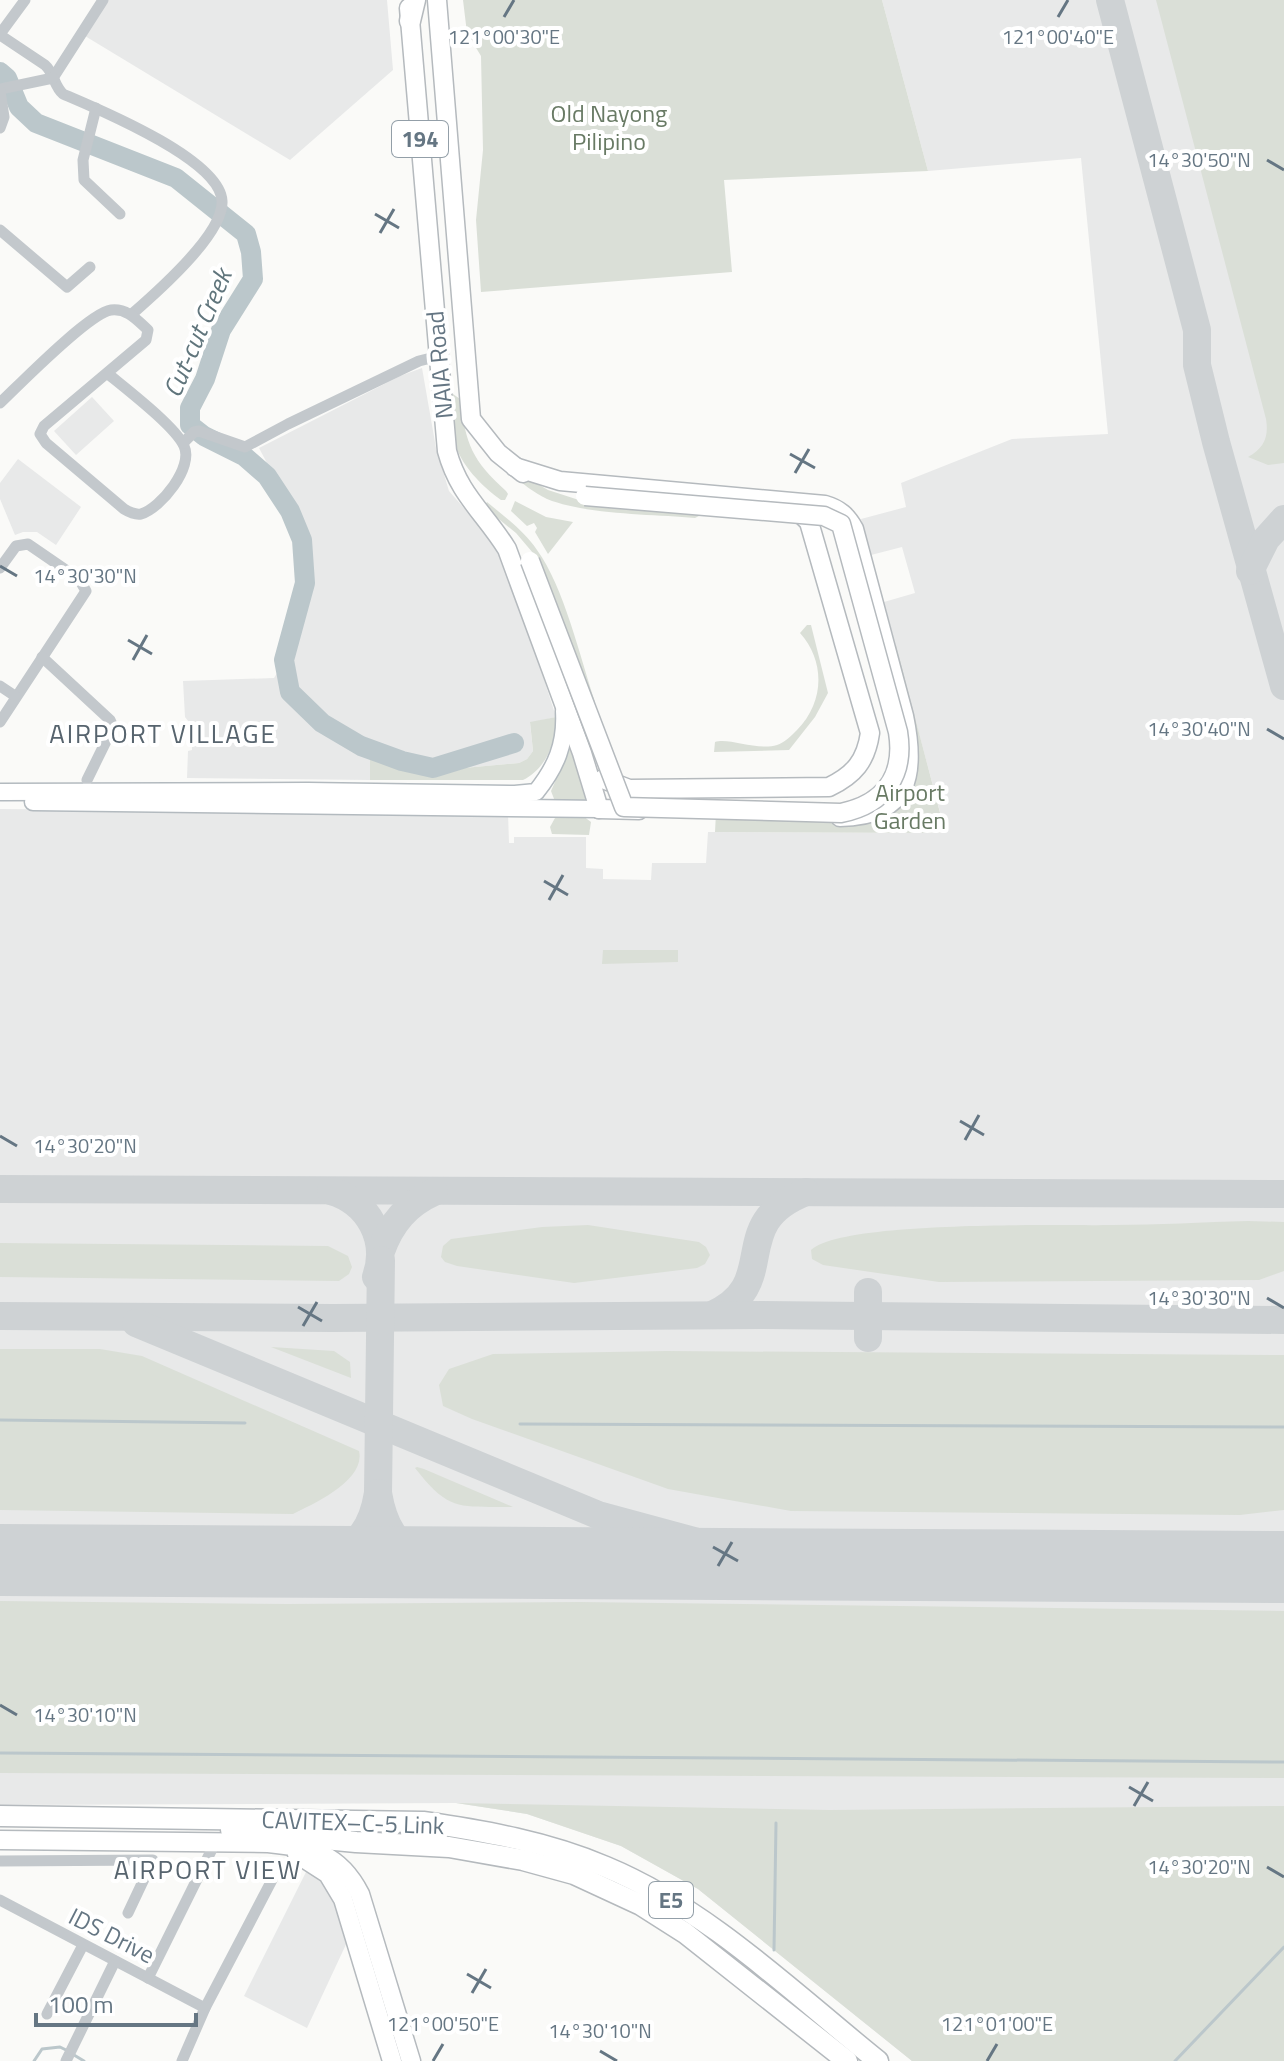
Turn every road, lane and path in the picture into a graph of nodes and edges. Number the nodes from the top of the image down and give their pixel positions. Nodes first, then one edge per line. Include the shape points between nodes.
1 (25, 0) edge
2 (103, 0) edge
3 (409, 0) edge
4 (415, 0) edge
5 (437, 0) edge
6 (410, 21) junction
7 (0, 34) edge
8 (53, 78) junction
9 (7, 88) edge
10 (96, 108) junction
11 (0, 128) edge
12 (120, 214) dead end
13 (0, 230) edge
14 (90, 267) dead end
15 (132, 314) junction
16 (439, 356) junction
17 (107, 373) junction
18 (469, 384) junction
19 (441, 387) junction
20 (0, 403) edge
21 (183, 443) junction
22 (515, 467) junction
23 (788, 501) junction
24 (492, 525) junction
25 (0, 568) edge
26 (877, 615) junction
27 (838, 623) junction
28 (42, 657) junction
29 (0, 686) edge
30 (15, 696) junction
31 (563, 702) junction
32 (0, 722) edge
33 (910, 750) junction
34 (867, 751) junction
35 (587, 768) junction
36 (87, 780) dead end
37 (690, 788) junction
38 (812, 788) junction
39 (629, 789) junction
40 (0, 792) edge
41 (0, 802) edge
42 (599, 809) junction
43 (690, 813) junction
44 (799, 816) junction
45 (0, 1816) edge
46 (0, 1826) edge
47 (0, 1840) edge
48 (215, 1843) junction
49 (0, 1861) edge
50 (272, 1880) dead end
51 (0, 1900) edge
52 (128, 1913) dead end
53 (83, 1945) junction
54 (115, 1961) junction
55 (148, 1978) junction
56 (205, 2008) junction
57 (47, 2014) dead end
58 (67, 2059) edge
59 (182, 2061) edge
60 (392, 2061) edge
61 (411, 2061) edge
62 (847, 2061) edge
63 (878, 2061) edge

1 - 7 street
2 - 8 street
3 - 6 main road, NAIA Road / 194
4 - 6 highway
5 - 18 main road, NAIA Road / 194
6 - 16 main road, NAIA Road / 194
7 - 8 street via 45,65
8 - 9 street
8 - 10 street via 63,94
9 - 11 street
10 - 12 street via 84,180
10 - 15 street via 196,162 218,189 220,209 197,252
13 - 14 street via 67,287
15 - 17 street via 148,336
15 - 20 street via 104,312
16 - 19 main road, NAIA Road / 194
16 - 21 street via 245,447 197,431
17 - 21 street
17 - 21 street via 44,426 40,434 46,443 132,514 144,513 185,469
18 - 19 main road
18 - 22 main road, NAIA Road / 194 via 471,419
19 - 24 main road, NAIA Road / 194 via 447,451 460,487
22 - 23 main road via 560,481
22 - 24 main road, bridge via 559,491 585,496 824,516 841,524 901,751 899,766 883,793 859,810 841,813 624,807 530,561
23 - 26 main road via 835,507 847,518
23 - 27 main road via 809,522
24 - 31 main road, NAIA Road via 519,577
25 - 28 street via 16,546 28,544 79,579 86,591
26 - 27 main road
26 - 33 main road
27 - 34 main road via 870,733
28 - 30 street
28 - 36 street via 113,727
29 - 30 street
30 - 32 street
31 - 35 main road, NAIA Road
31 - 40 street, NAIA Road via 565,726 558,759 536,792
33 - 34 main road
33 - 44 main road via 908,777 884,808 859,816
34 - 38 main road via 847,778
35 - 39 main road
35 - 42 main road, NAIA Road
37 - 38 main road
37 - 39 main road
37 - 43 main road
38 - 44 main road
39 - 42 main road
41 - 42 street
42 - 43 main road
43 - 44 main road
45 - 63 highway, CAVITEX–C-5 Link / E5 via 423,1822 550,1847 606,1867 677,1904
46 - 62 highway, CAVITEX–C-5 Link / E5 via 216,1829 449,1847 541,1864 610,1890 670,1922
47 - 48 main road
48 - 55 street
48 - 60 main road via 298,1854 334,1881 347,1907
48 - 61 main road via 296,1845 324,1854 352,1878
49 - 52 street via 153,1860
50 - 56 street
51 - 53 street, IDS Drive
53 - 54 street, IDS Drive
53 - 57 street
54 - 55 street, IDS Drive
54 - 58 street
55 - 56 street, IDS Drive
56 - 59 street

